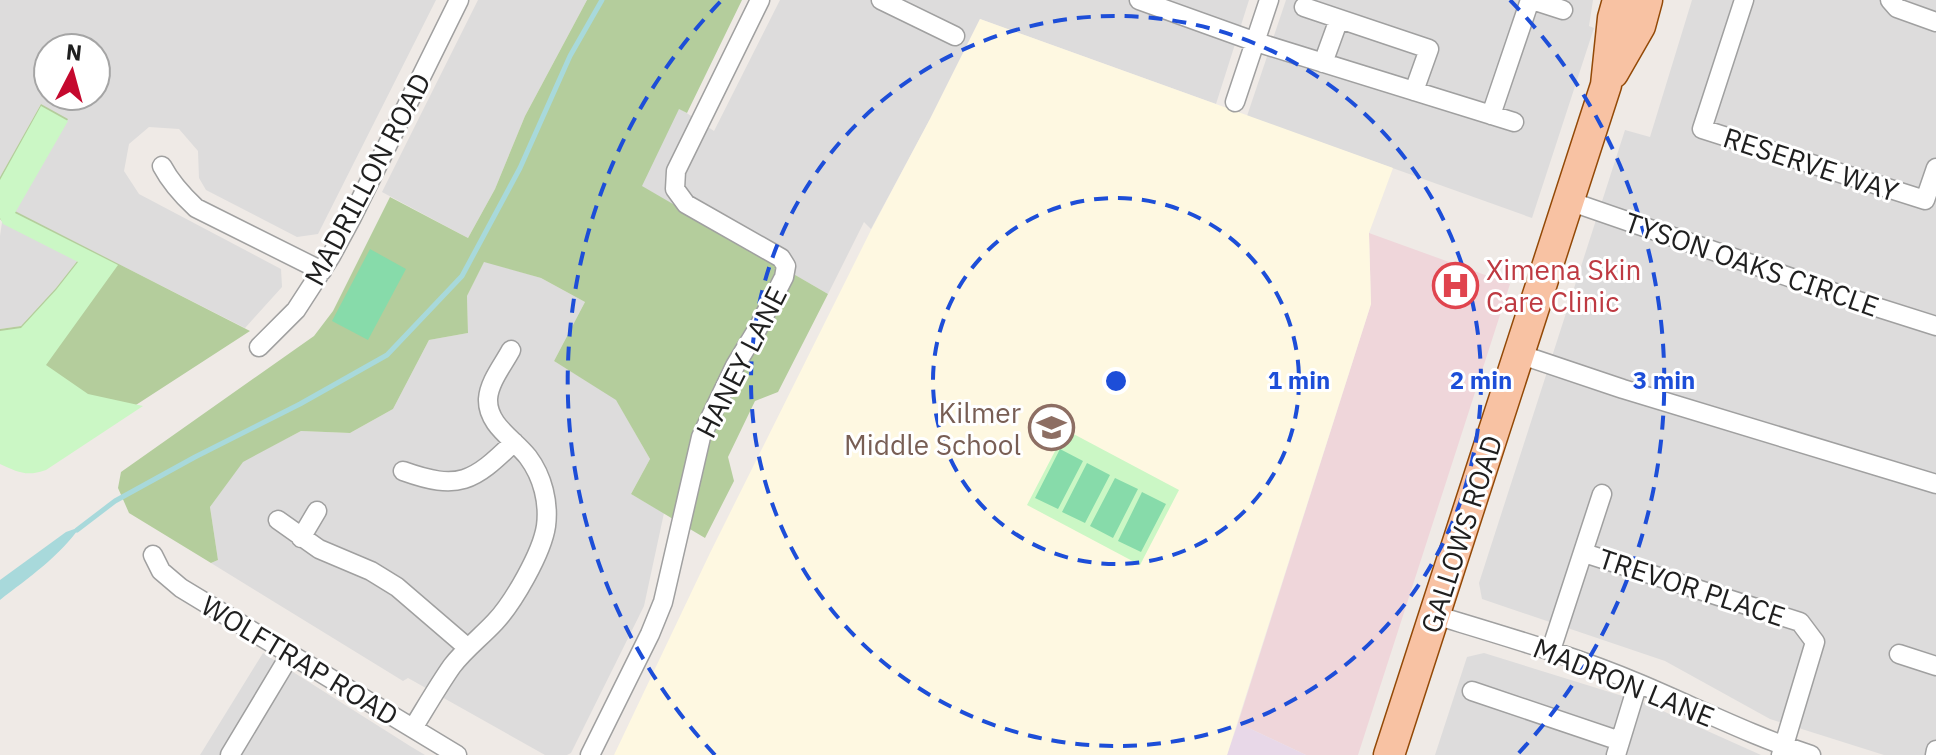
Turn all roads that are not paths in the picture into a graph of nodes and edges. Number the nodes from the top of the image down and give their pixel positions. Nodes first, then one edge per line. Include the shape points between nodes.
1 (459, 0) edge
2 (760, 0) edge
3 (881, 0) edge
4 (1139, 0) edge
5 (1269, 0) edge
6 (1531, 0) edge
7 (1618, 0) edge
8 (1647, 0) edge
9 (1744, 0) edge
10 (1890, 0) edge
11 (902, 4) edge
12 (1304, 7) dead end
13 (1563, 10) dead end
14 (1339, 19) junction
15 (1936, 22) edge
16 (955, 36) dead end
17 (1256, 42) junction
18 (1323, 63) junction
19 (1606, 85) junction
20 (1414, 91) junction
21 (1235, 102) dead end
22 (1491, 115) junction
23 (1514, 122) dead end
24 (162, 166) dead end
25 (1936, 168) edge
26 (1569, 201) junction
27 (322, 271) junction
28 (1936, 326) edge
29 (259, 347) dead end
30 (511, 350) dead end
31 (1519, 354) junction
32 (514, 442) junction
33 (403, 471) dead end
34 (1936, 484) edge
35 (1602, 494) dead end
36 (317, 511) dead end
37 (278, 520) dead end
38 (301, 538) junction
39 (1584, 553) junction
40 (153, 555) dead end
41 (1435, 615) junction
42 (468, 648) junction
43 (1551, 650) junction
44 (1899, 654) dead end
45 (290, 655) junction
46 (1936, 666) edge
47 (1638, 683) junction
48 (1472, 691) dead end
49 (413, 728) junction
50 (1618, 748) edge
51 (1782, 751) edge
52 (230, 755) edge
53 (457, 755) edge
54 (590, 755) edge
55 (1389, 755) edge
56 (1811, 755) edge

1 - 27 street, MADRILLON ROAD
2 - 54 street, HANEY LANE via 684,153 675,189 686,204 781,258 784,277 701,437 663,602
3 - 11 street
4 - 17 street
5 - 17 street
6 - 13 street
6 - 22 street
7 - 19 main road, GALLOWS ROAD
8 - 19 main road, GALLOWS ROAD via 1640,26
9 - 25 street, RESERVE WAY via 1702,129 1925,200
10 - 15 street via 1897,8
11 - 16 street
12 - 14 street
14 - 18 street
14 - 20 street via 1429,49
17 - 18 street
17 - 21 street
18 - 20 street
19 - 26 main road, GALLOWS ROAD
20 - 22 street
22 - 23 street
24 - 27 street via 196,208
26 - 28 street, TYSON OAKS CIRCLE
26 - 31 main road, GALLOWS ROAD
27 - 29 street, MADRILLON ROAD via 296,310
30 - 32 street via 488,401 495,422
31 - 34 street
31 - 41 main road, GALLOWS ROAD
32 - 33 street via 466,479 430,481
32 - 42 street via 538,473 544,491 543,539 510,604
35 - 39 street
36 - 38 street
37 - 38 street
38 - 42 street via 397,587
39 - 43 street
39 - 51 street, TREVOR PLACE via 1800,622 1815,642
40 - 45 street, WOLFTRAP ROAD via 161,571 181,588
41 - 43 street, MADRON LANE
41 - 55 main road, GALLOWS ROAD
42 - 49 street
43 - 47 street, MADRON LANE
44 - 46 street
45 - 49 street, WOLFTRAP ROAD
45 - 52 street
47 - 50 street
47 - 51 street, MADRON LANE
48 - 50 street
49 - 53 street, WOLFTRAP ROAD
51 - 56 street, MADRON LANE

